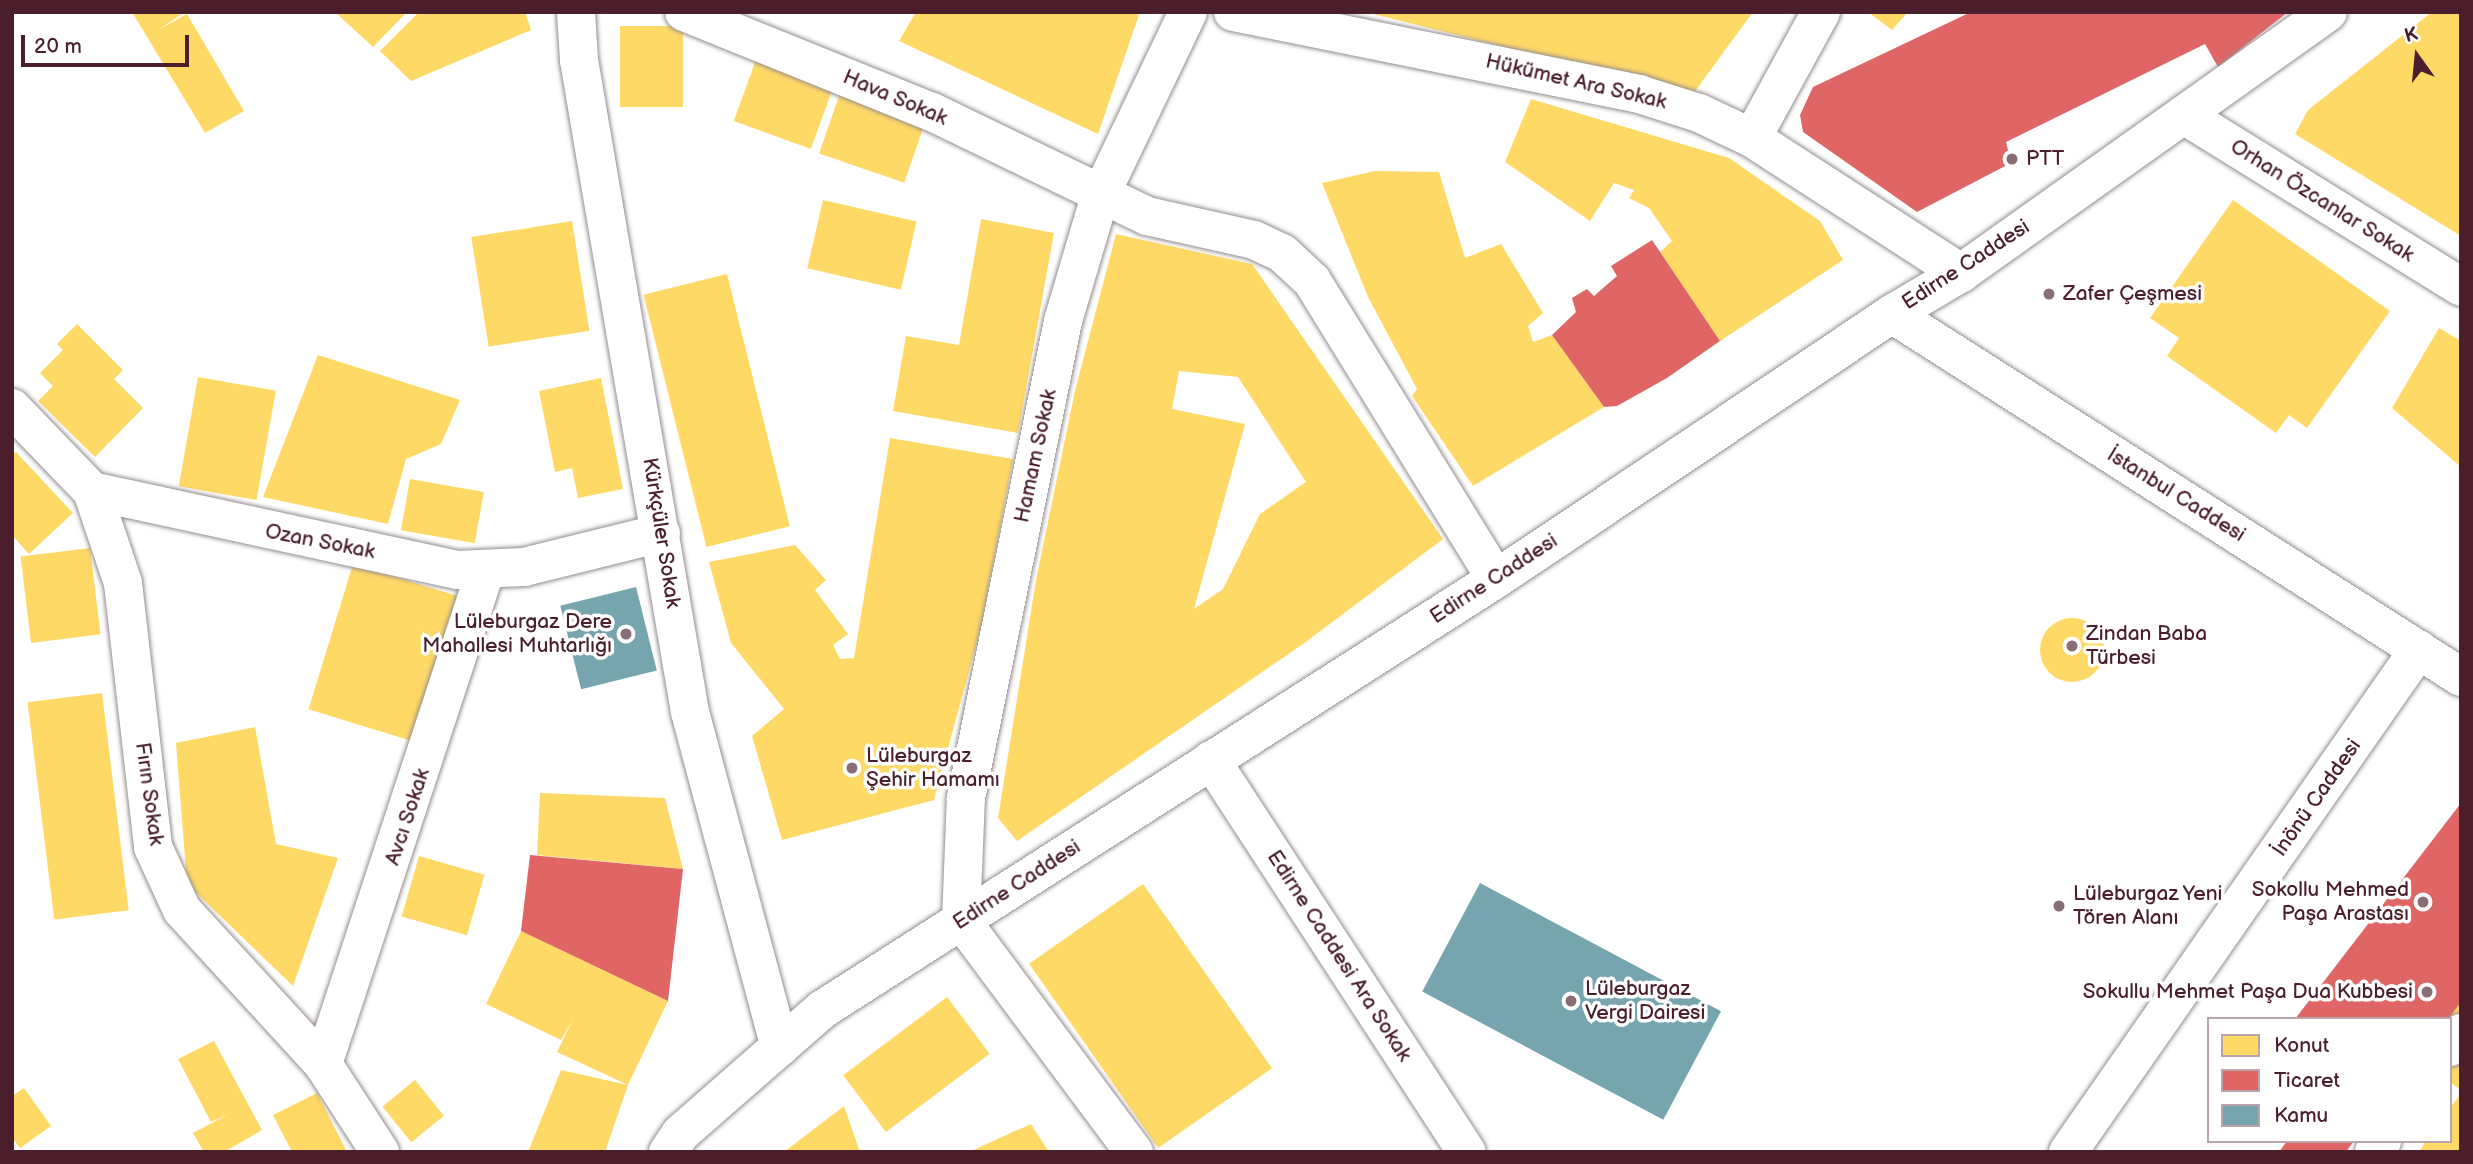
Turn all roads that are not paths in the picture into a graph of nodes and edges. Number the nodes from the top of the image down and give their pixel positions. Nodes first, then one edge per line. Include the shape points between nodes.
1 (576, 12) edge
2 (684, 12) edge
3 (1188, 12) edge
4 (1233, 12) edge
5 (1821, 12) edge
6 (2329, 12) edge
7 (2184, 115) junction
8 (1752, 138) junction
9 (1100, 196) junction
10 (1961, 274) junction
11 (2461, 287) edge
12 (1892, 314) junction
13 (12, 408) edge
14 (92, 491) junction
15 (662, 533) junction
16 (486, 569) junction
17 (1496, 579) junction
18 (2419, 649) junction
19 (2461, 677) edge
20 (1211, 760) junction
21 (961, 920) junction
22 (780, 1047) junction
23 (323, 1064) junction
24 (380, 1152) edge
25 (668, 1152) edge
26 (1134, 1152) edge
27 (1467, 1152) edge
28 (2068, 1152) edge

1 - 15 street, Kürkçüler Sokak via 579,60
2 - 9 street, Hava Sokak via 932,111
3 - 9 street, Hamam Sokak
4 - 8 street, Hükümet Ara Sokak via 1639,94
5 - 8 street
6 - 7 street, Edirne Caddesi
7 - 10 street, Edirne Caddesi
7 - 11 street, Orhan Özcanlar Sokak
8 - 10 street, Hükümet Ara Sokak
9 - 17 street, Hava Sokak via 1147,216 1254,240 1282,253 1312,281
9 - 21 street, Hamam Sokak via 1063,321 966,799
10 - 12 street, Edirne Caddesi
12 - 17 street, Edirne Caddesi
12 - 18 street, İstanbul Caddesi
13 - 14 street
14 - 16 street, Ozan Sokak via 457,570
14 - 23 street, Fırın Sokak via 123,583 153,847 182,910
15 - 16 street, Ozan Sokak via 524,567
15 - 22 street, Kürkçüler Sokak via 690,712
16 - 23 street, Avcı Sokak
17 - 20 street, Edirne Caddesi
18 - 19 street, İstanbul Caddesi
18 - 28 street, İnönü Caddesi
20 - 21 street, Edirne Caddesi
20 - 27 street, Edirne Caddesi Ara Sokak
21 - 22 street, Edirne Caddesi via 823,1009
21 - 26 street
22 - 25 street, Edirne Caddesi via 680,1134
23 - 24 street, Fırın Sokak

